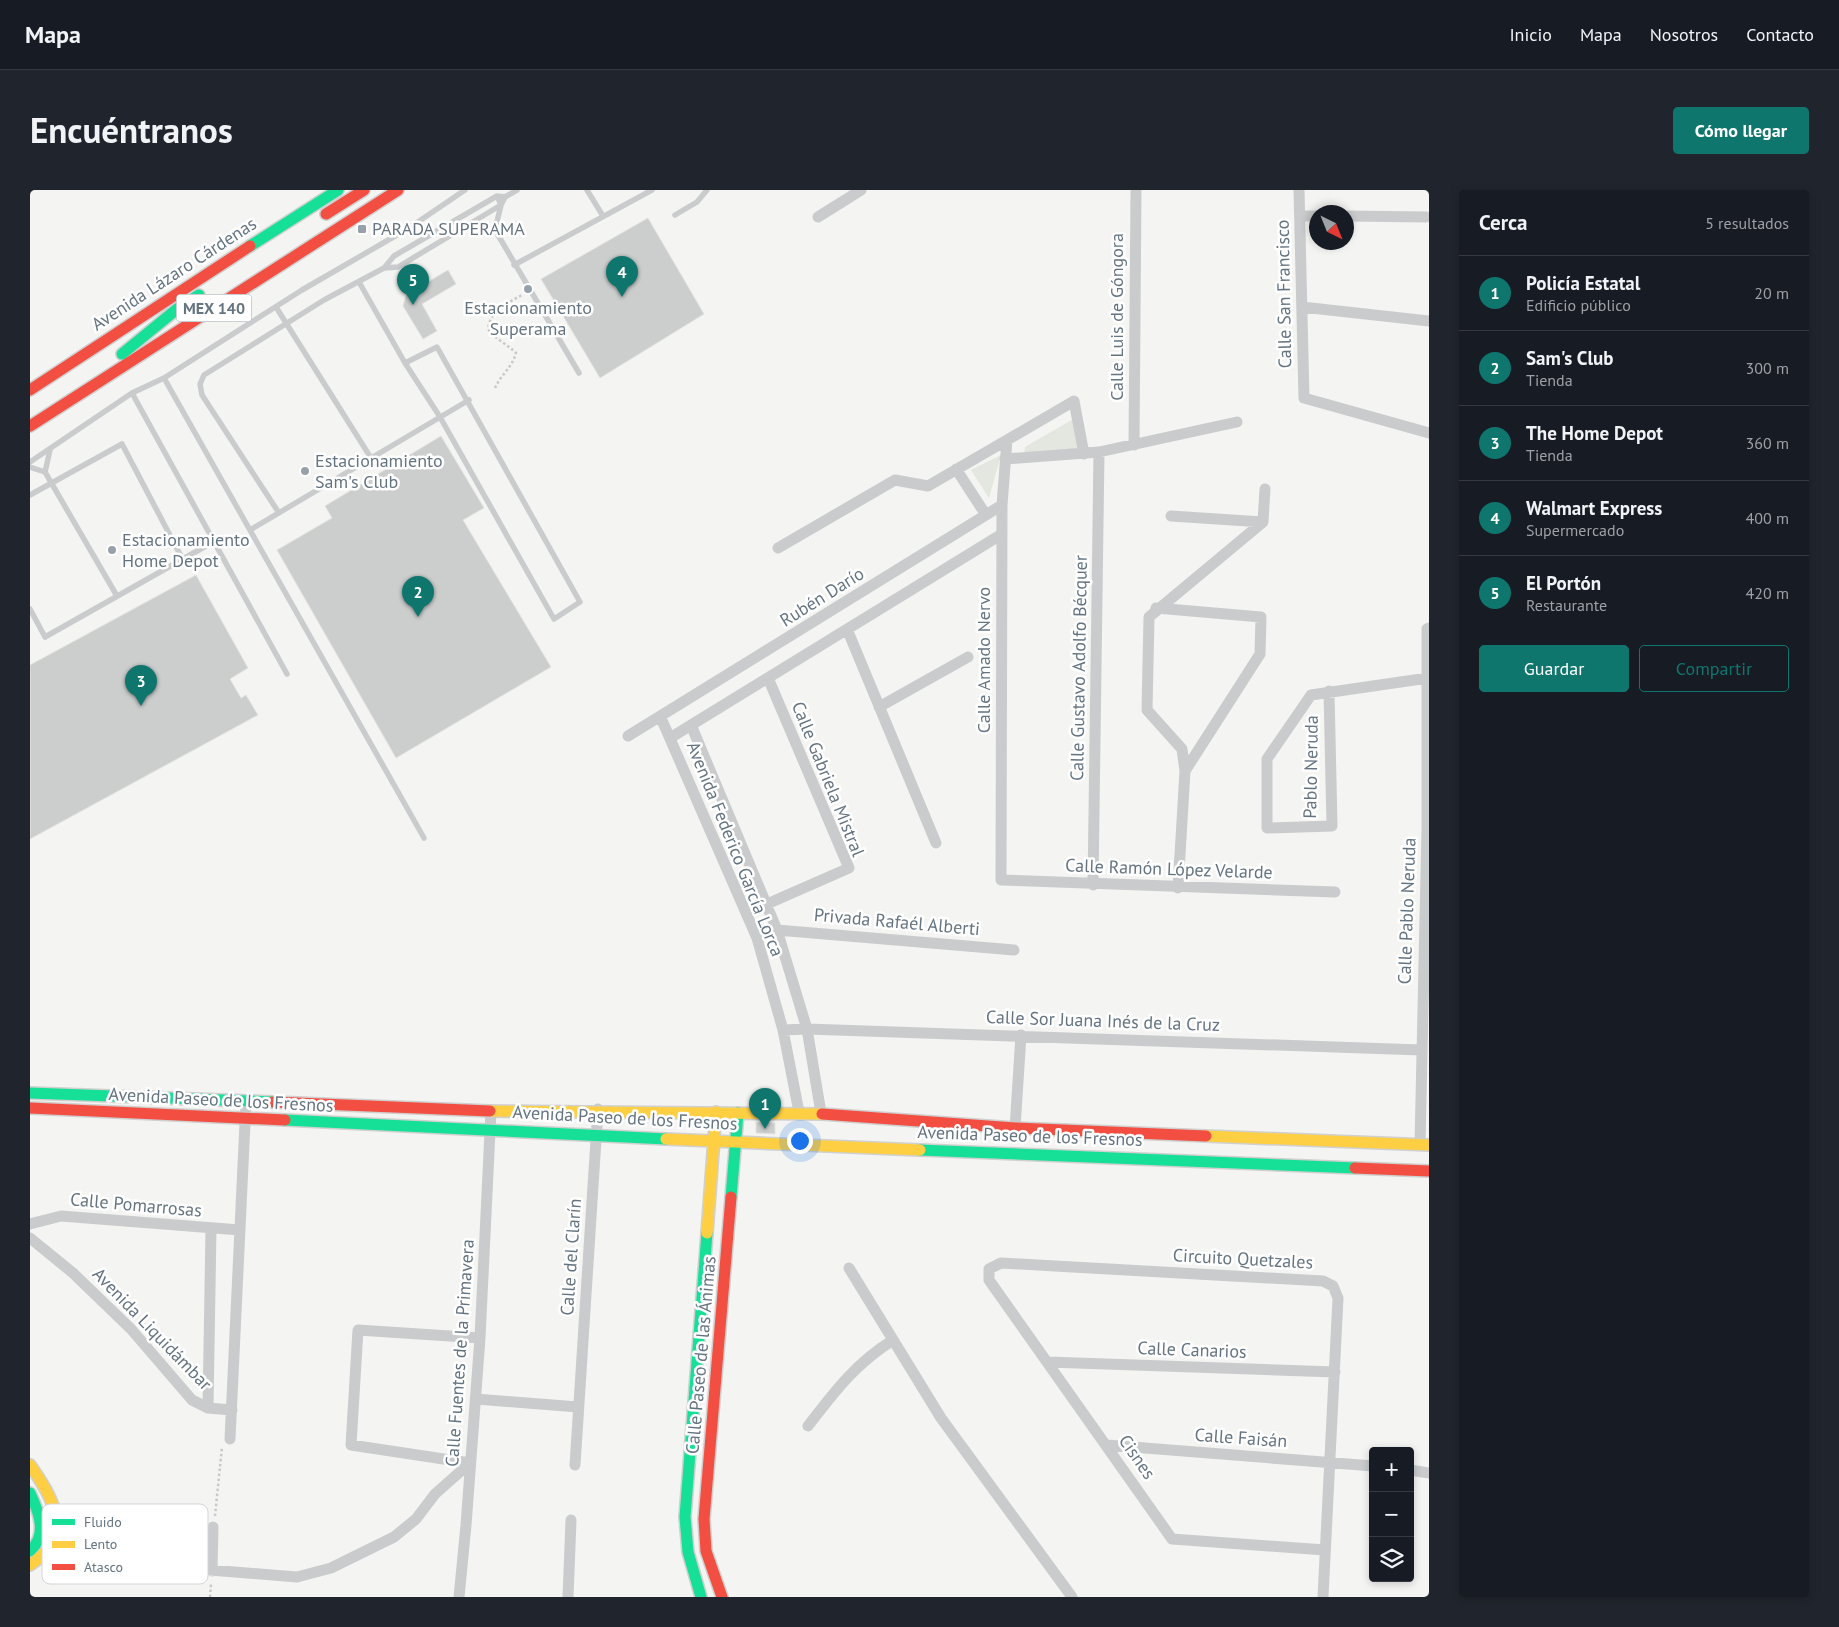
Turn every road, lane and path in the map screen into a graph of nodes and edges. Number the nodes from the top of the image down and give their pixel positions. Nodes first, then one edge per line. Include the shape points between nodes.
1 (338, 190) edge
2 (364, 190) edge
3 (398, 190) edge
4 (465, 190) edge
5 (517, 190) edge
6 (587, 190) edge
7 (652, 190) edge
8 (708, 190) edge
9 (861, 190) edge
10 (1136, 190) edge
11 (1299, 190) edge
12 (497, 196) junction
13 (505, 198) junction
14 (502, 205) junction
15 (675, 215) dead end
16 (603, 216) junction
17 (1300, 216) junction
18 (1309, 216) edge
19 (1354, 216) edge
20 (818, 217) dead end
21 (1426, 217) dead end
22 (315, 221) dead end
23 (514, 265) junction
24 (384, 268) junction
25 (360, 282) junction
26 (209, 288) dead end
27 (530, 290) junction
28 (276, 307) junction
29 (1302, 307) junction
30 (1429, 321) edge
31 (287, 324) junction
32 (405, 363) junction
33 (579, 373) dead end
34 (164, 378) junction
35 (495, 388) dead end
36 (30, 390) edge
37 (132, 393) junction
38 (469, 400) junction
39 (69, 402) junction
40 (440, 417) junction
41 (1237, 422) dead end
42 (30, 426) edge
43 (1429, 433) edge
44 (1007, 440) junction
45 (1134, 445) junction
46 (50, 450) junction
47 (1099, 452) junction
48 (1084, 454) junction
49 (371, 458) junction
50 (1005, 459) junction
51 (30, 462) edge
52 (30, 467) edge
53 (956, 469) junction
54 (45, 472) junction
55 (51, 483) junction
56 (1266, 490) dead end
57 (30, 495) edge
58 (1002, 505) junction
59 (279, 513) junction
60 (986, 515) junction
61 (1171, 516) dead end
62 (1263, 522) junction
63 (250, 530) junction
64 (1002, 534) junction
65 (213, 542) junction
66 (778, 548) dead end
67 (182, 560) junction
68 (117, 596) junction
69 (1156, 608) junction
70 (30, 609) edge
71 (1429, 628) edge
72 (847, 629) junction
73 (968, 657) dead end
74 (287, 674) dead end
75 (768, 678) junction
76 (1429, 678) edge
77 (1329, 691) junction
78 (879, 707) junction
79 (661, 718) junction
80 (691, 725) junction
81 (628, 736) dead end
82 (670, 738) junction
83 (1185, 771) junction
84 (424, 838) dead end
85 (936, 843) dead end
86 (1001, 880) joint
87 (1093, 884) junction
88 (1178, 888) junction
89 (1335, 892) dead end
90 (767, 904) junction
91 (777, 930) junction
92 (1014, 950) dead end
93 (807, 1029) junction
94 (783, 1030) junction
95 (1021, 1035) junction
96 (1421, 1050) junction
97 (30, 1093) edge
98 (246, 1102) junction
99 (30, 1108) edge
100 (598, 1110) junction
101 (491, 1111) junction
102 (716, 1112) junction
103 (799, 1112) junction
104 (738, 1113) junction
105 (821, 1113) junction
106 (244, 1119) junction
107 (1016, 1128) junction
108 (491, 1130) junction
109 (597, 1134) junction
110 (981, 1139) junction
111 (714, 1141) junction
112 (737, 1141) junction
113 (1425, 1144) edge
114 (1429, 1171) edge
115 (30, 1224) edge
116 (211, 1229) junction
117 (240, 1230) junction
118 (30, 1238) edge
119 (849, 1268) dead end
120 (990, 1269) joint
121 (480, 1338) junction
122 (892, 1340) junction
123 (1048, 1362) junction
124 (1335, 1372) junction
125 (476, 1399) junction
126 (578, 1407) junction
127 (208, 1408) junction
128 (232, 1410) junction
129 (808, 1426) dead end
130 (230, 1439) joint
131 (1107, 1446) junction
132 (1330, 1462) junction
133 (470, 1463) junction
134 (30, 1465) edge
135 (575, 1465) dead end
136 (1369, 1466) edge
137 (1414, 1470) edge
138 (1429, 1472) edge
139 (30, 1493) edge
140 (53, 1504) edge
141 (571, 1520) dead end
142 (213, 1527) joint
143 (1325, 1550) junction
144 (30, 1553) edge
145 (42, 1558) edge
146 (42, 1559) edge
147 (30, 1565) edge
148 (208, 1571) edge
149 (212, 1571) junction
150 (458, 1597) edge
151 (568, 1597) edge
152 (701, 1597) edge
153 (722, 1597) edge
154 (1072, 1597) edge
155 (1323, 1597) edge

1 - 36 main road, Avenida Lázaro Cárdenas / MEX 140
2 - 22 main road
3 - 39 main road, MEX 140
4 - 28 lane via 409,228
5 - 13 lane
6 - 16 lane
7 - 16 lane
8 - 15 lane via 697,202
9 - 20 street
10 - 45 street, Calle Luis de Góngora
11 - 17 street, Calle San Francisco
12 - 13 lane
12 - 14 lane
12 - 24 lane via 394,256
13 - 14 lane
14 - 23 lane via 496,226
14 - 24 lane via 398,267
16 - 23 lane
17 - 18 street
17 - 29 street, Calle San Francisco
19 - 21 street
23 - 27 lane
24 - 25 lane
25 - 31 lane
25 - 32 lane
26 - 39 main road via 176,309 134,343
27 - 33 lane
27 - 35 path via 494,312 489,319 488,329 493,337 505,342 516,353 513,365 501,374
28 - 31 lane
28 - 34 lane
29 - 30 street
29 - 43 street, Calle San Francisco via 1304,398
31 - 49 lane
31 - 59 lane via 224,360 204,375 200,384 202,395
32 - 38 lane via 437,347
32 - 40 lane
34 - 37 lane
34 - 63 lane
37 - 46 lane
37 - 65 lane
38 - 40 lane
38 - 40 lane via 580,602 554,619
39 - 42 main road, MEX 140
40 - 49 lane
41 - 45 street
44 - 48 street via 1074,402
44 - 50 street, Calle Amado Nervo
44 - 53 street
45 - 47 street
46 - 51 lane
46 - 54 lane
47 - 48 street
47 - 87 street, Calle Gustavo Adolfo Bécquer
48 - 50 street
49 - 59 lane
50 - 58 street, Calle Amado Nervo
52 - 54 lane
53 - 60 street
53 - 66 street via 928,486 894,480
54 - 55 lane
55 - 57 lane
55 - 67 lane via 122,444
55 - 68 lane
56 - 62 street
58 - 60 street, Rubén Darío
58 - 64 street, Calle Amado Nervo
59 - 63 lane
60 - 79 street, Rubén Darío
61 - 62 street
62 - 69 street
63 - 84 lane
64 - 72 street
64 - 86 street, Calle Amado Nervo
65 - 67 lane
65 - 74 lane
67 - 68 lane
68 - 70 lane via 45,636
69 - 83 street via 1148,617 1147,710 1182,748
69 - 83 street via 1261,617 1260,654
71 - 76 street, Calle Pablo Neruda
72 - 75 street
72 - 78 street
73 - 78 street
75 - 80 street
75 - 90 street, Calle Gabriela Mistral via 849,868
76 - 77 street, Pablo Neruda
76 - 96 street, Calle Pablo Neruda
77 - 77 street, Pablo Neruda via 1311,694 1267,759 1267,828 1332,826
78 - 85 street
79 - 81 street, Rubén Darío
79 - 82 street, Avenida Federico García Lorca
80 - 82 street
80 - 90 street, Avenida Federico García Lorca
82 - 94 street, Avenida Federico García Lorca via 757,938
83 - 88 street
86 - 87 street, Calle Ramón López Velarde
87 - 88 street, Calle Ramón López Velarde
88 - 89 street, Calle Ramón López Velarde
90 - 91 street, Avenida Federico García Lorca
91 - 92 street, Privada Rafaél Alberti
91 - 93 street, Avenida Federico García Lorca
93 - 94 street, Calle Sor Juana Inés de la Cruz
93 - 95 street, Calle Sor Juana Inés de la Cruz
93 - 105 street, Avenida Federico García Lorca
94 - 103 street, Avenida Federico García Lorca
95 - 96 street, Calle Sor Juana Inés de la Cruz
95 - 107 street
96 - 113 street, Calle Pablo Neruda
97 - 98 main road, Avenida Paseo de los Fresnos
98 - 101 main road, Avenida Paseo de los Fresnos
98 - 106 street
99 - 106 main road, Avenida Paseo de los Fresnos
100 - 101 main road, Avenida Paseo de los Fresnos
100 - 102 main road, Avenida Paseo de los Fresnos
100 - 109 street, Calle del Clarín
101 - 108 street, Calle Fuentes de la Primavera
102 - 104 main road, Avenida Paseo de los Fresnos
102 - 111 main road, Calle Paseo de las Ánimas
103 - 104 main road, Avenida Paseo de los Fresnos
103 - 105 main road, Avenida Paseo de los Fresnos
104 - 112 main road, Calle Paseo de las Ánimas
105 - 110 main road, Avenida Paseo de los Fresnos
106 - 108 main road, Avenida Paseo de los Fresnos
106 - 117 street
107 - 110 main road, Avenida Paseo de los Fresnos
107 - 113 main road, Avenida Paseo de los Fresnos
108 - 109 main road, Avenida Paseo de los Fresnos
108 - 121 street, Calle Fuentes de la Primavera
109 - 111 main road, Avenida Paseo de los Fresnos
109 - 126 street, Calle del Clarín
110 - 112 main road, Avenida Paseo de los Fresnos
110 - 114 main road, Avenida Paseo de los Fresnos
111 - 112 main road, Avenida Paseo de los Fresnos
111 - 152 main road, Calle Paseo de las Ánimas via 685,1517 688,1552
112 - 153 main road, Calle Paseo de las Ánimas via 704,1520 706,1551
115 - 116 street, Calle Pomarrosas via 61,1216
116 - 117 street, Calle Pomarrosas
116 - 127 street
117 - 128 street
118 - 127 street, Avenida Liquidámbar via 73,1273 131,1330 192,1400
119 - 122 street
120 - 123 street, Cisnes via 989,1280
120 - 124 street, Circuito Quetzales via 1001,1263 1323,1281 1333,1286 1338,1298
121 - 125 street, Calle Fuentes de la Primavera
121 - 133 street via 358,1330 351,1445
122 - 129 street via 869,1355 848,1375
122 - 154 street via 941,1418
123 - 124 street, Calle Canarios
123 - 131 street, Cisnes
124 - 132 street, Circuito Quetzales
125 - 126 street
125 - 133 street, Calle Fuentes de la Primavera
126 - 135 street, Calle del Clarín
127 - 128 street, Avenida Liquidámbar
128 - 130 street
130 - 142 path via 222,1446
131 - 132 street, Calle Faisán
131 - 143 street, Cisnes via 1172,1539
132 - 136 street, Calle Faisán
132 - 143 street, Circuito Quetzales
133 - 149 street via 435,1494 416,1519 394,1538 331,1568 297,1577
133 - 150 street, Calle Fuentes de la Primavera
134 - 140 main road
137 - 138 street
139 - 144 main road via 38,1510 40,1533
141 - 151 street
142 - 149 street
143 - 155 street, Circuito Quetzales
144 - 145 street
146 - 147 main road
148 - 149 street

